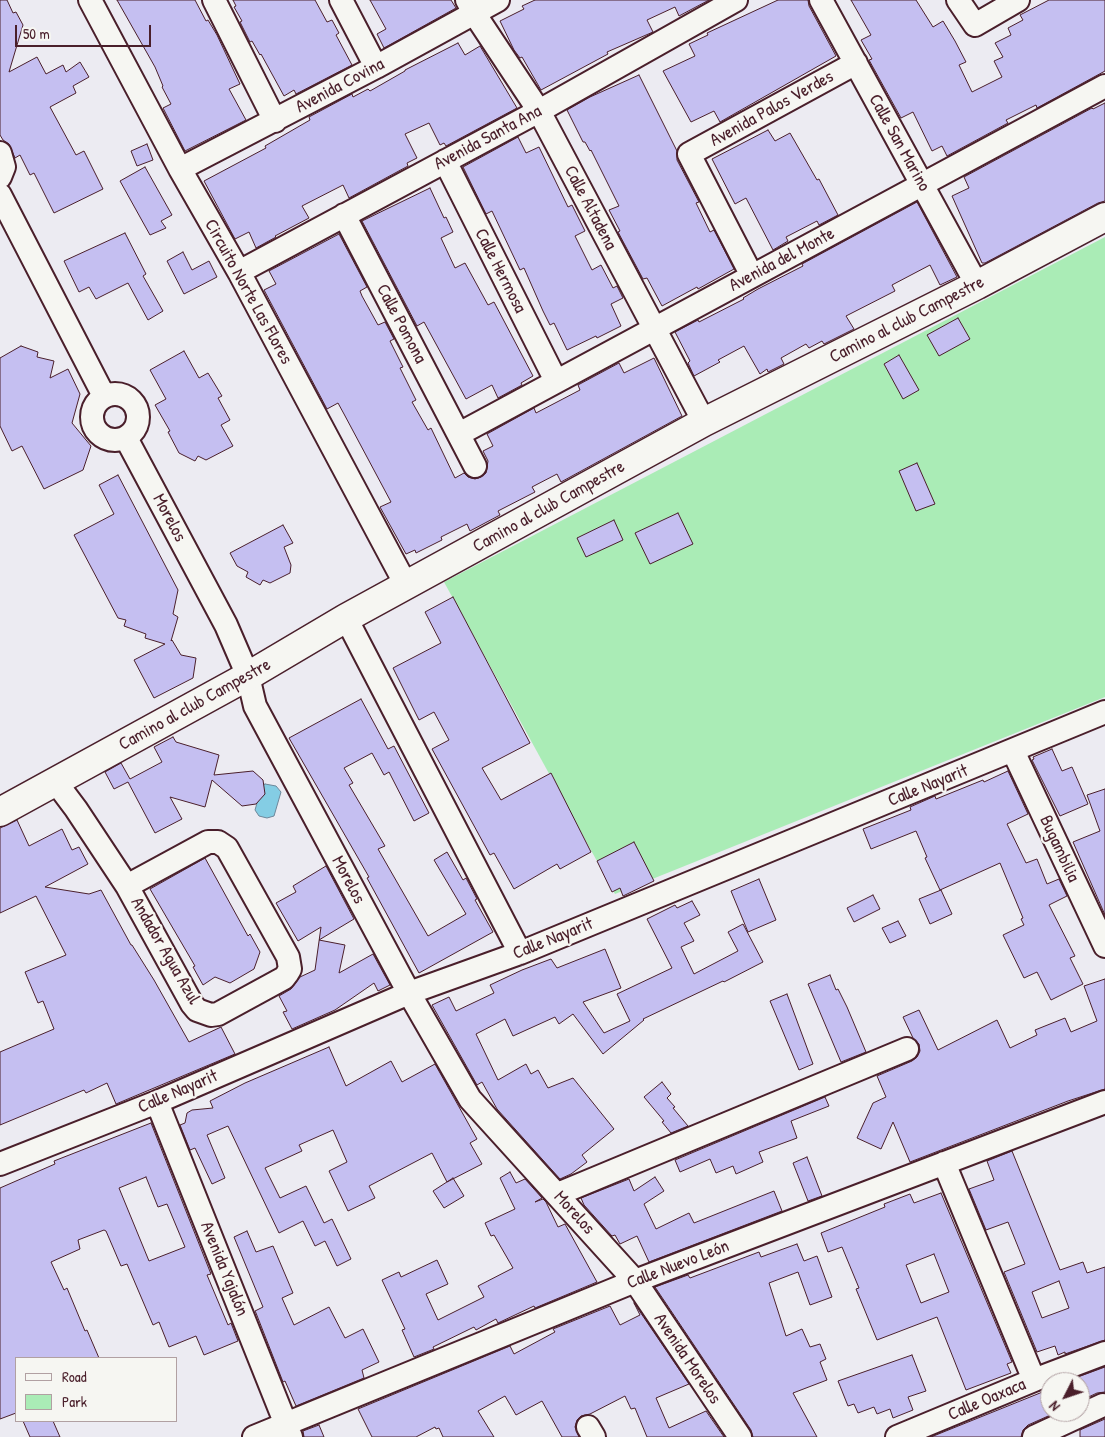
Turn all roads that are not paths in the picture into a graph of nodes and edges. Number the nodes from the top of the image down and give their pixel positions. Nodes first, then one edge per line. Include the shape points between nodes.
1 (90, 0) edge
2 (214, 0) edge
3 (341, 0) edge
4 (498, 0) edge
5 (736, 0) edge
6 (821, 0) edge
7 (958, 0) edge
8 (1018, 0) edge
9 (470, 7) edge
10 (856, 63) junction
11 (376, 68) junction
12 (1105, 86) edge
13 (538, 111) junction
14 (275, 120) junction
15 (0, 154) edge
16 (445, 161) junction
17 (180, 169) junction
18 (0, 178) edge
19 (922, 184) junction
20 (0, 195) edge
21 (344, 215) junction
22 (1105, 217) edge
23 (239, 272) junction
24 (752, 276) junction
25 (977, 285) junction
26 (653, 328) junction
27 (556, 380) junction
28 (104, 396) junction
29 (704, 422) junction
30 (458, 434) junction
31 (126, 438) junction
32 (475, 466) dead end
33 (406, 585) junction
34 (346, 618) junction
35 (248, 676) junction
36 (1105, 712) edge
37 (1013, 751) junction
38 (55, 781) junction
39 (0, 812) edge
40 (127, 886) junction
41 (1105, 946) edge
42 (520, 953) junction
43 (409, 994) junction
44 (907, 1049) dead end
45 (157, 1102) junction
46 (1105, 1102) edge
47 (944, 1163) junction
48 (0, 1164) edge
49 (558, 1194) junction
50 (635, 1281) junction
51 (1105, 1352) edge
52 (1034, 1380) junction
53 (1103, 1405) dead end
54 (289, 1431) edge
55 (254, 1437) edge
56 (740, 1437) edge
57 (897, 1437) edge
58 (1034, 1437) edge

1 - 17 street, Circuito Norte Las Flores
2 - 14 street
3 - 11 street
4 - 9 street, Avenida Covina
5 - 13 street, Avenida Santa Ana
6 - 10 street, Calle San Marino
7 - 8 street via 975,25
9 - 11 street, Avenida Covina
9 - 13 street, Calle Altadena
10 - 19 street, Calle San Marino
10 - 24 street, Avenida Palos Verdes via 689,154
11 - 14 street, Avenida Covina
12 - 19 street, Avenida del Monte
13 - 16 street, Avenida Santa Ana
13 - 26 street, Calle Altadena
14 - 17 street, Avenida Covina
15 - 18 street via 4,167
16 - 21 street, Avenida Santa Ana
16 - 27 street, Calle Hermosa
17 - 23 street, Circuito Norte Las Flores
19 - 24 street, Avenida del Monte
19 - 25 street, Calle San Marino
20 - 28 street
21 - 23 street, Avenida Santa Ana
21 - 30 street, Calle Pomona
22 - 25 main road, Camino al club Campestre
23 - 33 street, Circuito Norte Las Flores
24 - 26 street, Avenida del Monte
25 - 29 main road, Camino al club Campestre
26 - 27 street, Avenida del Monte
26 - 29 street, Calle Altadena
27 - 30 street, Avenida del Monte
28 - 31 street via 94,408 93,424 97,432 110,440
28 - 31 street via 120,394 128,398 137,410 137,426
29 - 33 main road, Camino al club Campestre
30 - 32 street, Calle Pomona
31 - 35 street, Morelos via 226,625
33 - 34 main road, Camino al club Campestre
34 - 35 main road, Camino al club Campestre
34 - 42 street
35 - 38 main road, Camino al club Campestre
35 - 43 street, Morelos via 255,706
36 - 37 street, Calle Nayarit
37 - 41 street, Bugambilia
37 - 42 street, Calle Nayarit
38 - 39 main road, Camino al club Campestre
38 - 40 street, Andador Agua Azul
40 - 40 street, Andador Agua Azul via 192,1004 204,1013 218,1014 284,978 290,969 288,957 226,848 218,842 208,842
42 - 43 street, Calle Nayarit
43 - 45 street, Calle Nayarit
43 - 49 street, Morelos via 470,1099
44 - 49 street
45 - 48 street, Calle Nayarit
45 - 54 street, Avenida Yajalón
46 - 47 street, Calle Nuevo León
47 - 50 street, Calle Nuevo León
47 - 52 street
49 - 50 street, Morelos
50 - 54 street, Calle Nuevo León
50 - 56 street, Avenida Morelos
51 - 52 street, Calle Oaxaca
52 - 57 street, Calle Oaxaca
53 - 58 street
54 - 55 street, Calle Nuevo León

